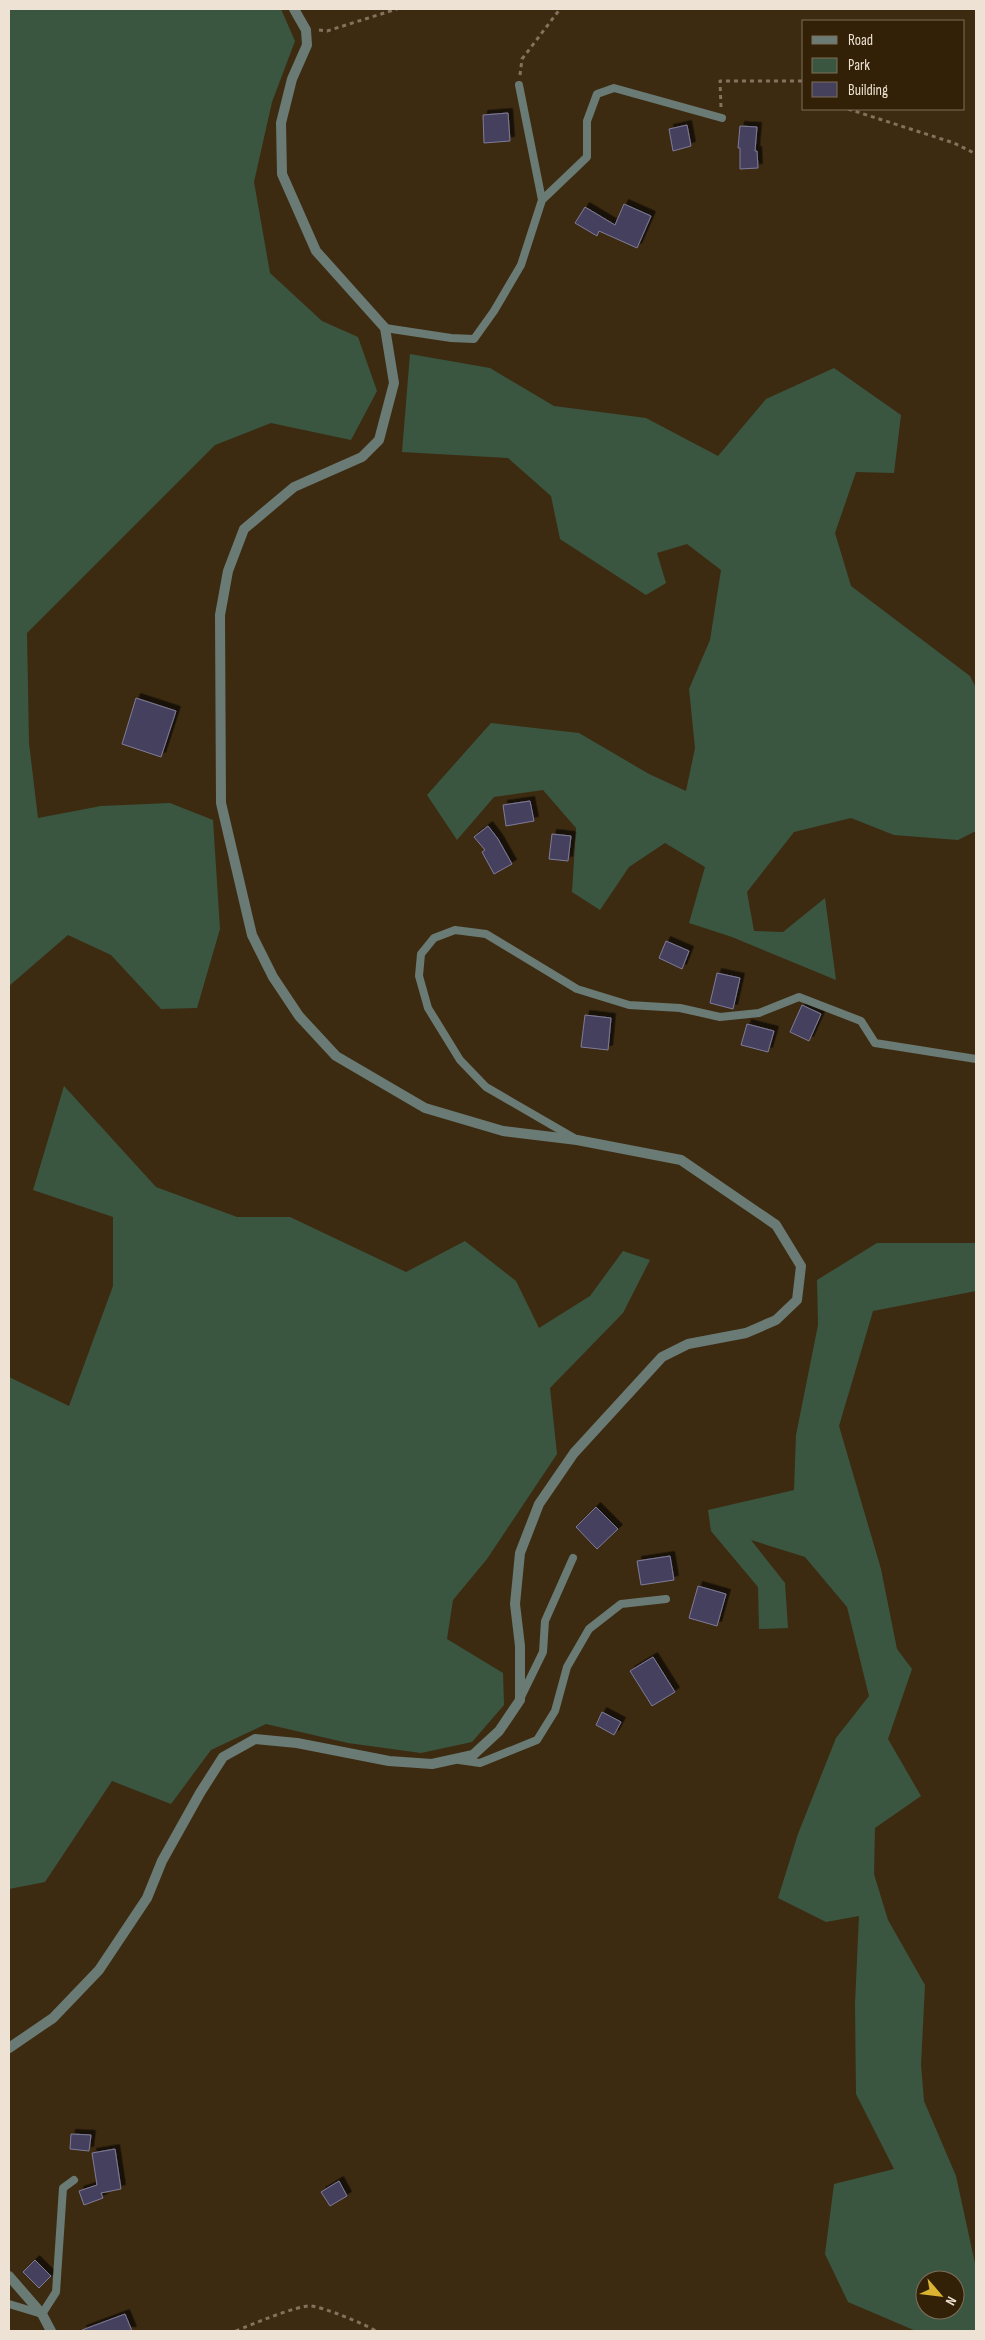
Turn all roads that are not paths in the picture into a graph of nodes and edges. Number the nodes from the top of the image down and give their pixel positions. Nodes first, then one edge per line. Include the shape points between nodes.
1 (294, 9) edge
2 (519, 84) road end
3 (722, 118) road end
4 (542, 200) junction
5 (385, 328) junction
6 (976, 1059) edge
7 (577, 1140) junction
8 (573, 1558) dead end
9 (666, 1599) dead end
10 (520, 1700) junction
11 (452, 1760) junction
12 (9, 2048) edge
13 (74, 2180) dead end
14 (9, 2276) edge
15 (9, 2304) edge
16 (42, 2314) junction
17 (51, 2331) edge

1 - 5 street via 306,30 307,45 292,79 281,123 282,174 316,251
2 - 4 lane
3 - 4 lane via 614,88 597,94 587,121 587,157
4 - 5 lane via 521,265 474,338 451,338
5 - 7 street via 394,382 379,440 362,457 294,487 244,529 228,571 220,615 221,803 242,893 252,935 273,976 299,1016 336,1056 425,1108 503,1131
6 - 7 lane via 875,1043 861,1021 799,997 759,1013 720,1017 680,1008 630,1006 576,989 486,934 455,930 434,938 421,954 419,976 428,1008 460,1060 486,1087
7 - 10 street via 681,1160 776,1225 801,1266 796,1300 776,1320 746,1333 688,1344 662,1357 574,1453 539,1504 520,1553 515,1604 520,1646
8 - 10 lane via 545,1621 543,1652
9 - 11 lane via 621,1604 589,1629 567,1667 555,1711 537,1740 480,1763
10 - 11 street via 499,1731 473,1755
11 - 12 street via 432,1764 389,1761 297,1743 255,1739 223,1757 162,1861 147,1898 99,1970 53,2018
13 - 16 lane via 63,2188 56,2292
14 - 16 street
15 - 16 lane
16 - 17 street

